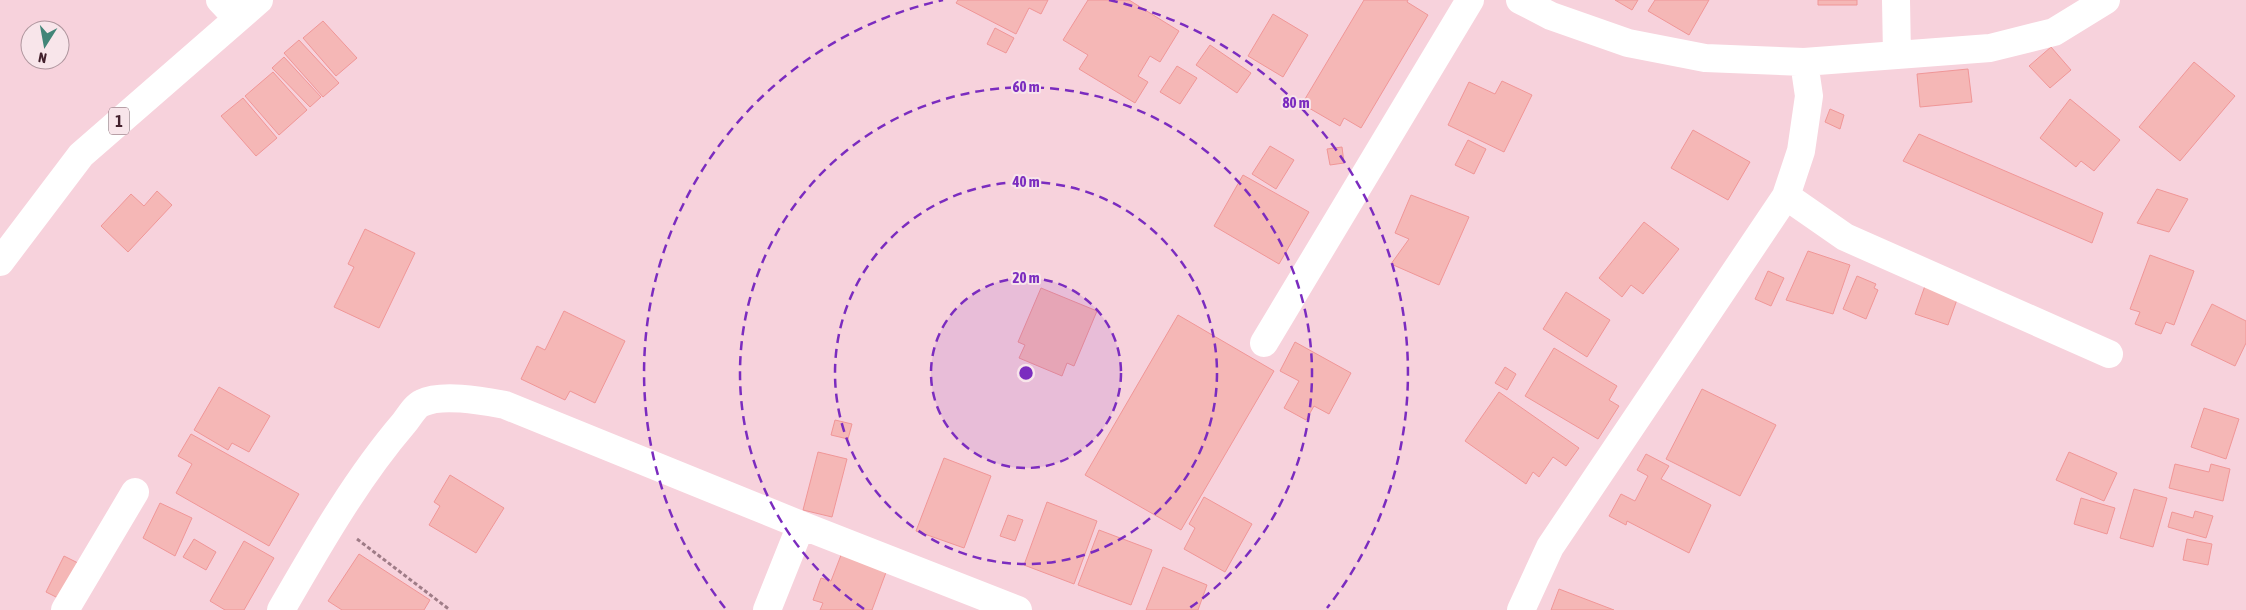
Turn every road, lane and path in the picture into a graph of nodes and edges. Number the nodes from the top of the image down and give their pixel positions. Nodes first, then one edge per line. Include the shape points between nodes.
1 (259, 0) edge
2 (1470, 0) edge
3 (1520, 0) edge
4 (1896, 0) edge
5 (2106, 0) edge
6 (229, 9) edge
7 (1897, 55) junction
8 (1804, 62) junction
9 (1786, 196) junction
10 (0, 262) edge
11 (1264, 343) dead end
12 (2109, 354) dead end
13 (135, 492) dead end
14 (335, 521) junction
15 (801, 525) junction
16 (65, 610) edge
17 (281, 610) edge
18 (450, 610) edge
19 (766, 610) edge
20 (1018, 610) edge
21 (1521, 610) edge

1 - 6 main road, 1
2 - 11 main road
3 - 8 main road via 1551,16 1628,43 1705,58
4 - 7 main road
5 - 7 main road via 2054,32 1990,48
6 - 10 main road, 1 via 81,155
7 - 8 main road
8 - 9 main road via 1809,96 1801,151
9 - 12 main road via 1845,237
9 - 21 main road via 1550,547
13 - 16 main road
14 - 15 main road via 387,443 421,403 442,399 479,400 505,405
14 - 17 main road
14 - 18 path
15 - 19 main road
15 - 20 main road

